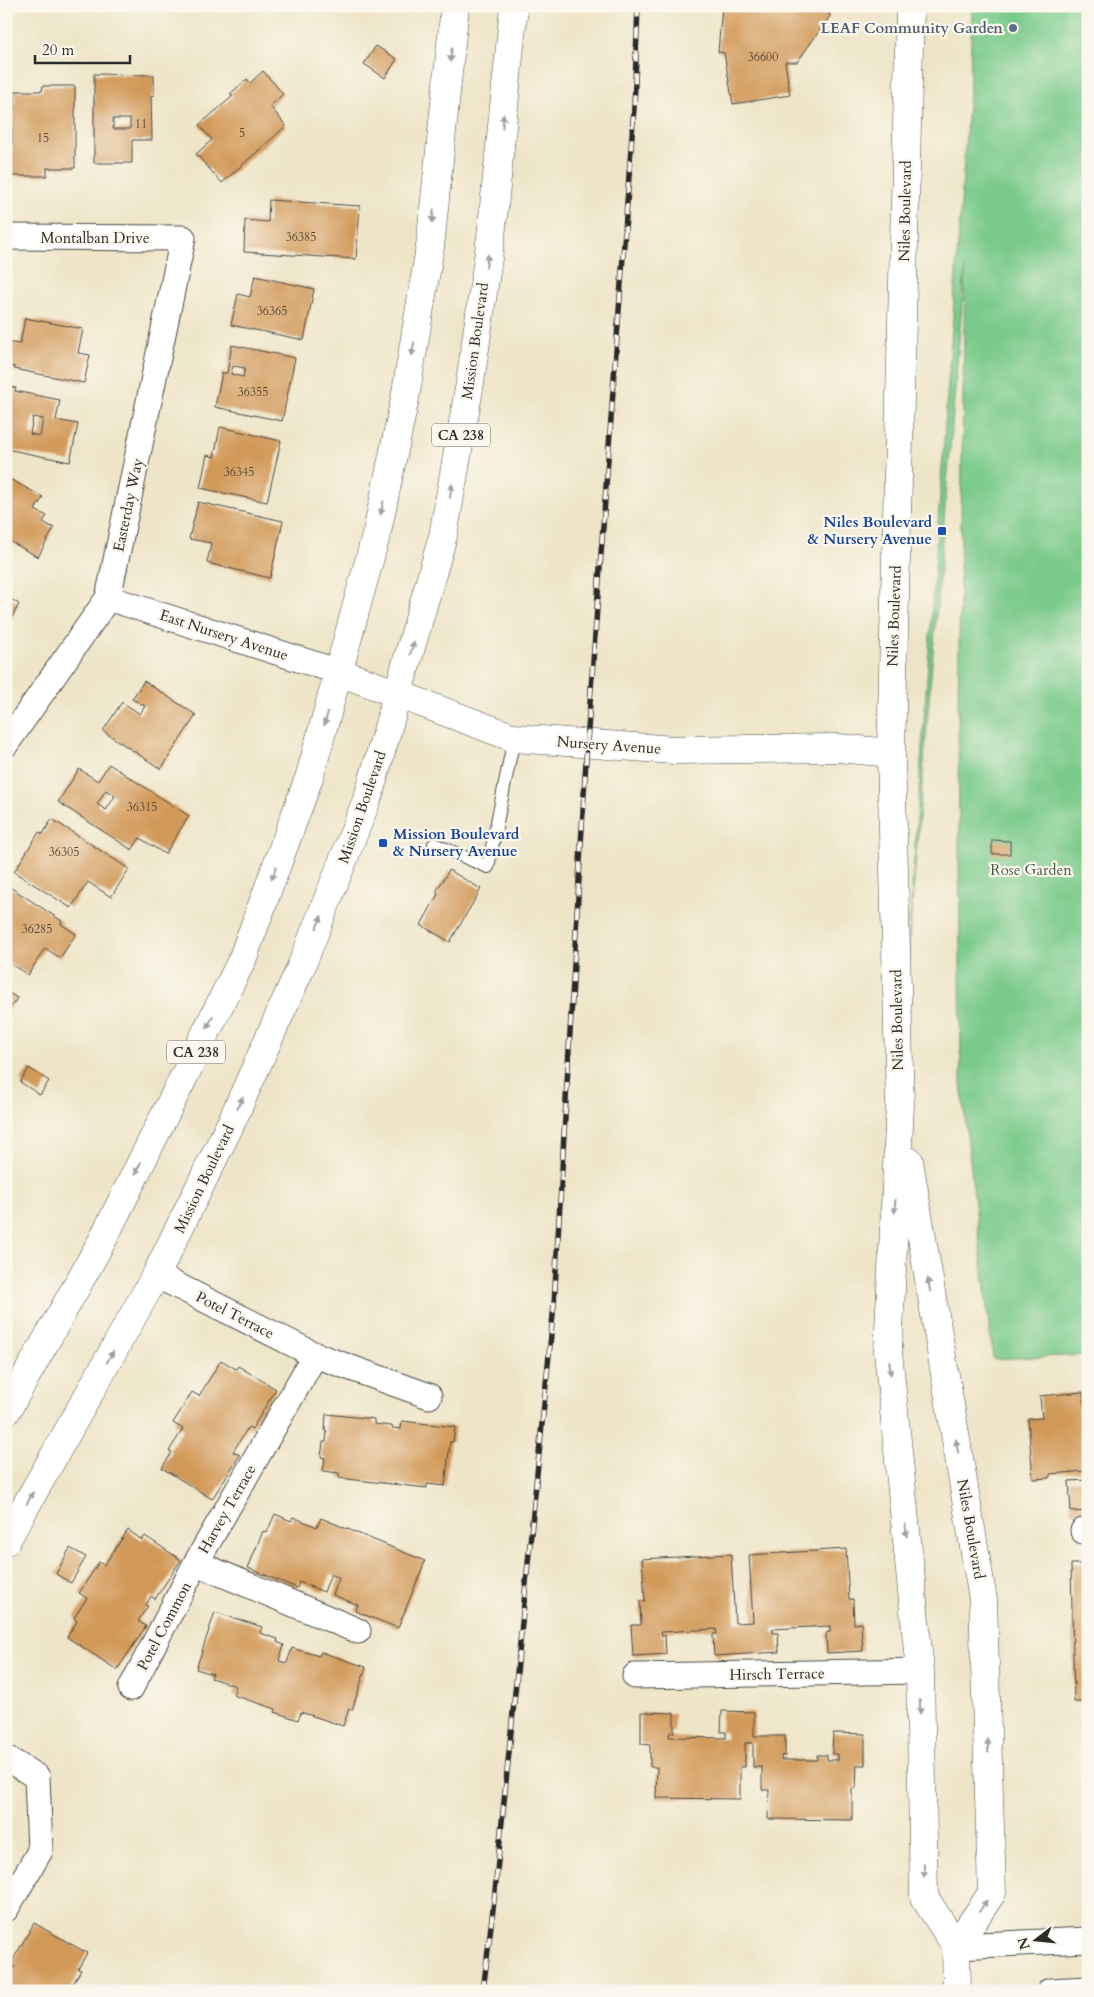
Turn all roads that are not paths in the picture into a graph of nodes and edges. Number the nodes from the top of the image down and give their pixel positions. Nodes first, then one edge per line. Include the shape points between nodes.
1 (455, 6) edge
2 (514, 6) edge
3 (910, 6) edge
4 (6, 238) edge
5 (183, 238) joint
6 (108, 598) junction
7 (339, 672) junction
8 (398, 695) junction
9 (514, 738) junction
10 (6, 744) edge
11 (891, 753) junction
12 (434, 844) dead end
13 (900, 1105) junction
14 (156, 1276) junction
15 (315, 1355) junction
16 (430, 1396) dead end
17 (6, 1412) edge
18 (6, 1541) edge
19 (196, 1563) junction
20 (358, 1631) dead end
21 (920, 1671) junction
22 (635, 1676) dead end
23 (131, 1688) dead end
24 (6, 1758) edge
25 (6, 1909) edge
26 (1088, 1940) edge
27 (956, 1946) junction
28 (1088, 1989) edge
29 (956, 1991) edge
30 (1050, 1991) edge

1 -> 7 main road, CA 238 via 430,247 405,398 378,532
8 -> 2 main road, Mission Boulevard / CA 238 via 443,536 470,383 491,236
3 - 11 main road, Niles Boulevard
4 - 5 street, Montalban Drive
5 - 6 street, Easterday Way
6 - 7 street, East Nursery Avenue
6 - 10 street, Easterday Way
7 - 8 main road, Nursery Avenue
7 -> 17 main road, CA 238 via 310,775 242,960 102,1241
8 - 9 main road, Nursery Avenue
14 -> 8 main road, Mission Boulevard / CA 238 via 230,1125 301,967 368,796
9 - 11 main road, Nursery Avenue via 674,750 838,748
9 - 12 lane via 488,867
11 - 13 main road, Niles Boulevard
13 -> 21 main road, Niles Boulevard via 888,1351
27 -> 13 main road, Niles Boulevard via 992,1893 984,1600
14 - 15 street, Potel Terrace
18 -> 14 main road, Mission Boulevard / CA 238
15 - 16 street
15 - 19 street, Harvey Terrace
19 - 20 street, Harvey Terrace
19 - 23 street, Potel Common
21 - 22 street, Hirsch Terrace
21 -> 27 main road, Niles Boulevard via 924,1897
24 - 25 street via 37,1777 40,1851
26 - 27 street
27 - 29 main road
28 - 30 street

